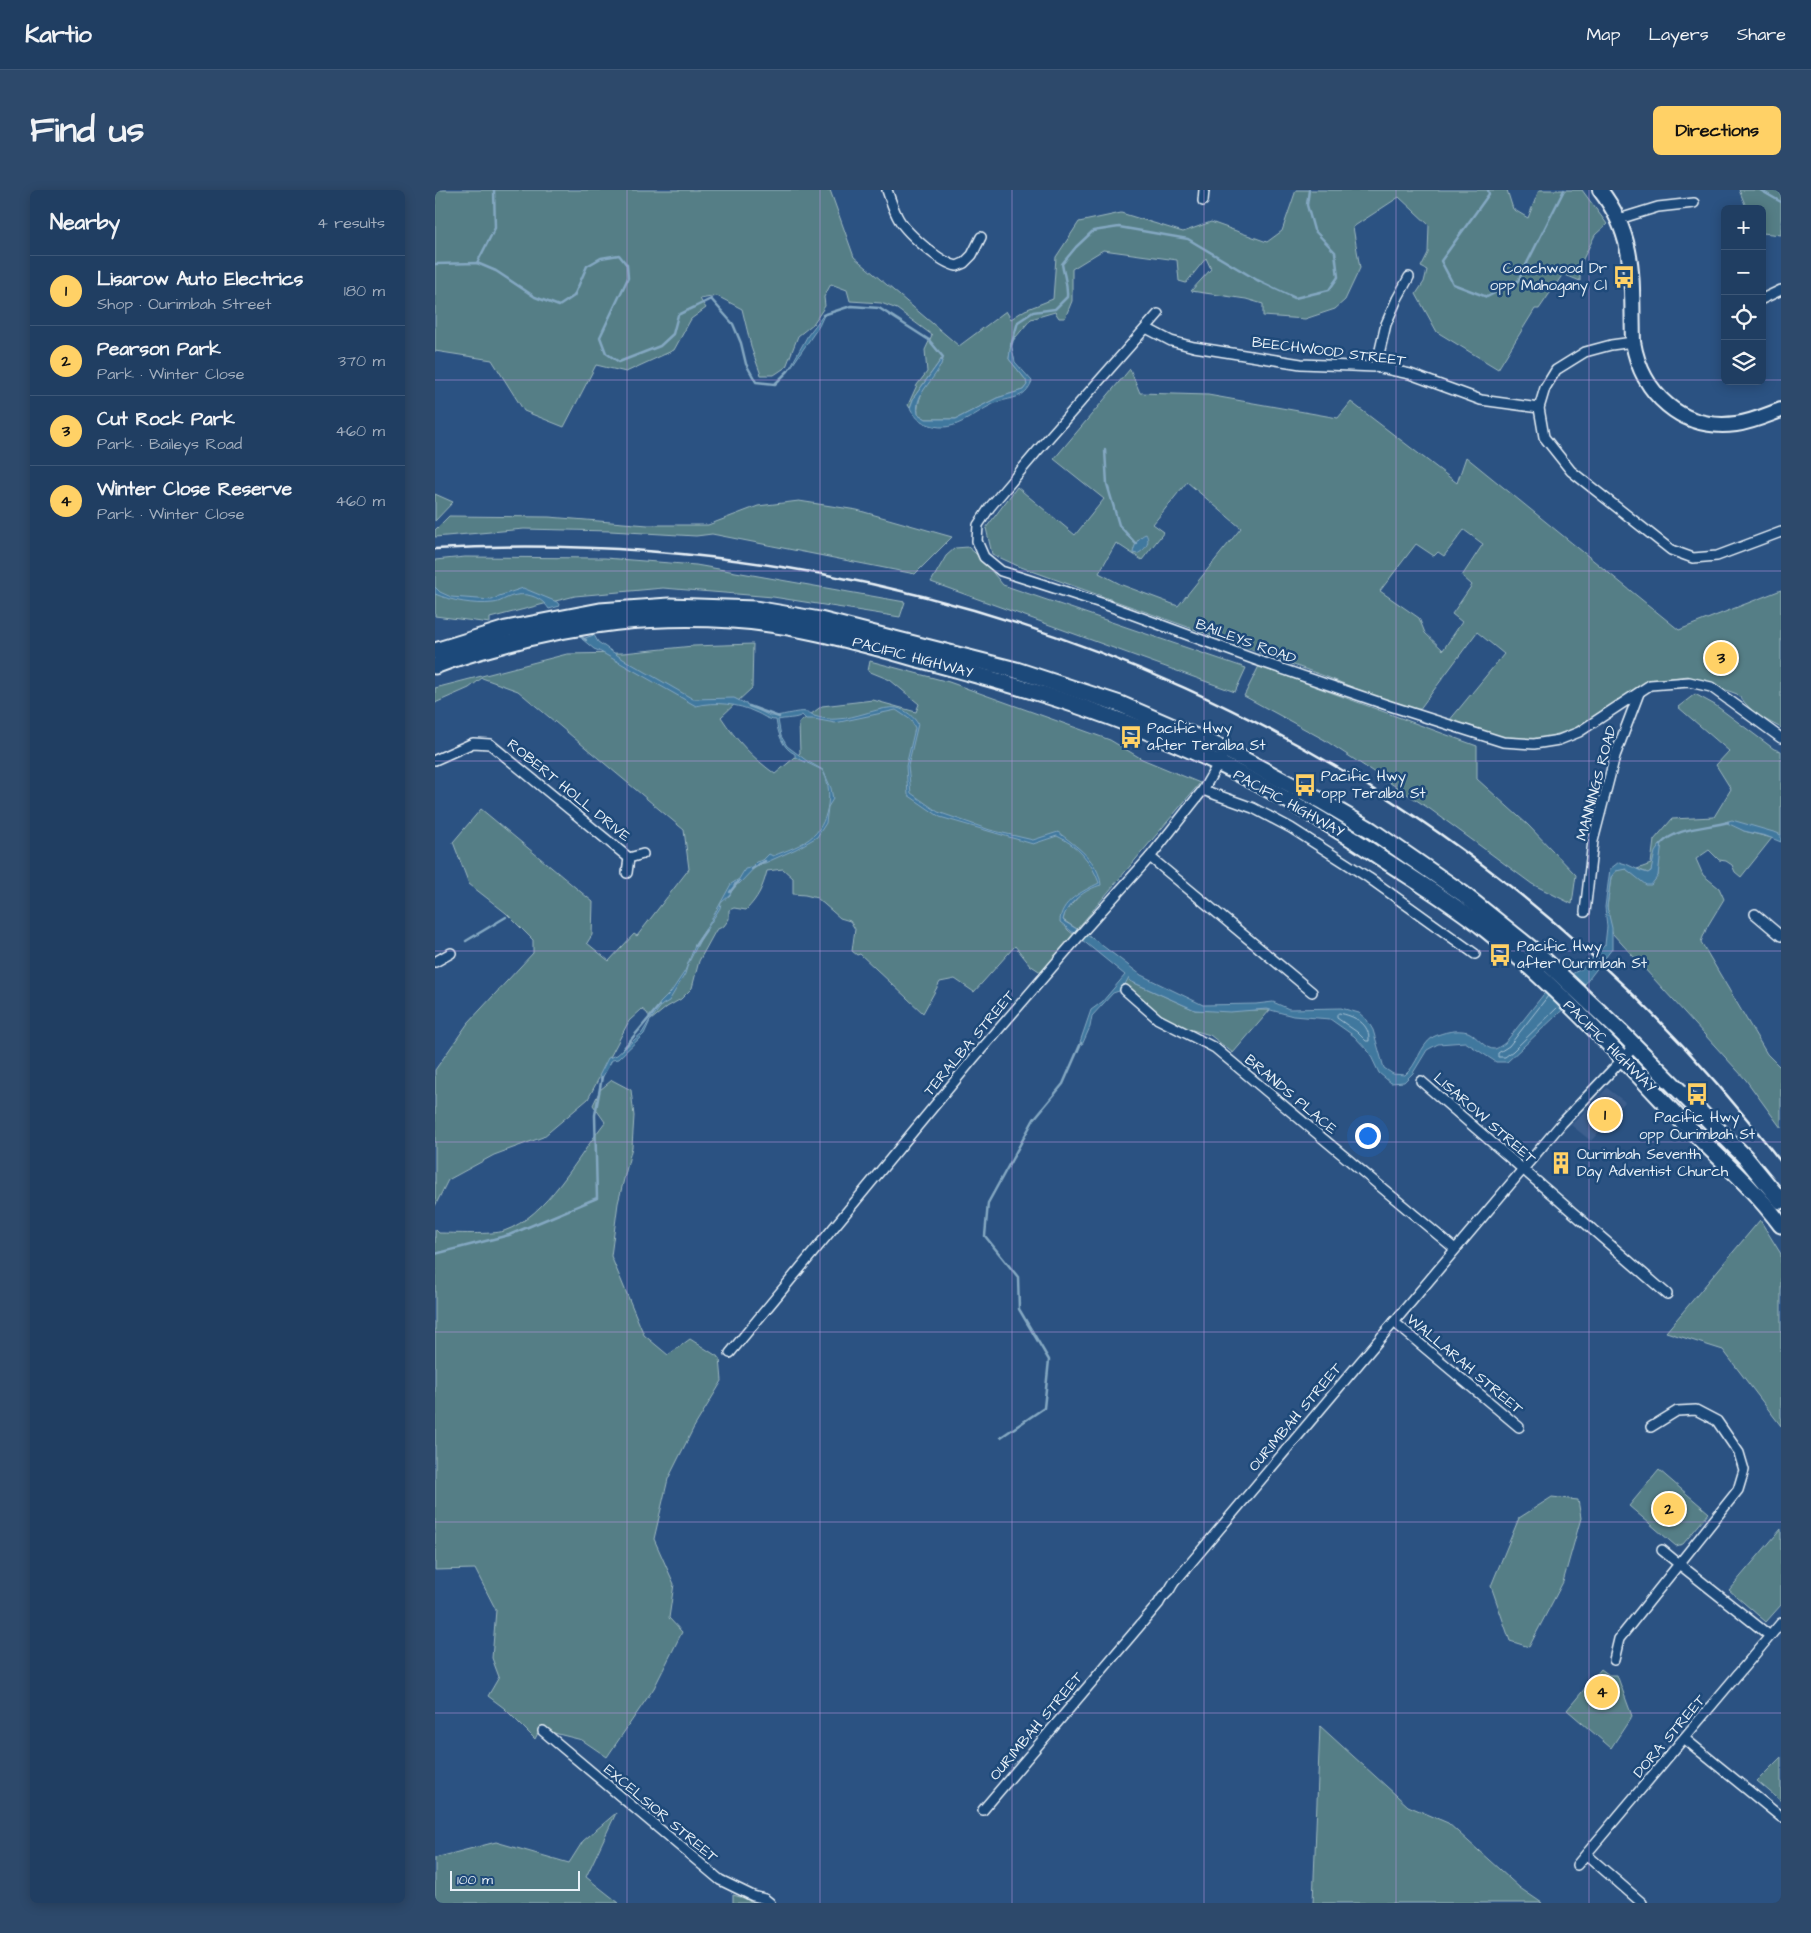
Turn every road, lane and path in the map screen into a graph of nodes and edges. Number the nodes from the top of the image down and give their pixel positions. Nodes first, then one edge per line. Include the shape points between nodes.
1 (887, 190) edge
2 (1204, 190) edge
3 (1600, 190) edge
4 (1203, 201) dead end
5 (1694, 203) dead end
6 (1619, 219) junction
7 (981, 237) dead end
8 (1409, 277) dead end
9 (1781, 290) edge
10 (1766, 297) edge
11 (1158, 314) dead end
12 (1146, 328) junction
13 (1633, 342) junction
14 (1376, 368) junction
15 (1539, 408) junction
16 (1781, 410) edge
17 (1781, 532) edge
18 (605, 616) junction
19 (530, 630) junction
20 (435, 651) edge
21 (435, 666) edge
22 (1639, 692) junction
23 (1781, 738) edge
24 (1226, 750) junction
25 (435, 760) edge
26 (1217, 764) junction
27 (1203, 790) junction
28 (643, 854) dead end
29 (1150, 857) junction
30 (629, 858) junction
31 (627, 873) dead end
32 (1585, 912) dead end
33 (1755, 914) dead end
34 (1781, 936) edge
35 (451, 953) dead end
36 (1475, 954) dead end
37 (435, 962) edge
38 (1125, 990) dead end
39 (1312, 992) dead end
40 (1635, 1046) junction
41 (1623, 1058) junction
42 (1421, 1081) dead end
43 (1523, 1169) junction
44 (1781, 1201) edge
45 (1781, 1225) edge
46 (1455, 1249) junction
47 (1667, 1294) dead end
48 (1394, 1322) junction
49 (730, 1353) dead end
50 (1519, 1427) dead end
51 (1651, 1428) dead end
52 (1662, 1550) dead end
53 (1679, 1564) junction
54 (1781, 1623) edge
55 (1770, 1636) junction
56 (1614, 1660) dead end
57 (543, 1732) dead end
58 (1685, 1739) junction
59 (983, 1810) dead end
60 (1781, 1817) edge
61 (1587, 1855) junction
62 (1577, 1866) dead end
63 (770, 1903) edge
64 (1642, 1903) edge

1 - 7 street via 900,221 913,236 949,264 957,266 968,260
2 - 4 street
3 - 6 street
5 - 6 street via 1658,207
6 - 13 street via 1630,258
8 - 14 street via 1386,324
9 - 10 street
11 - 12 street, BAILEYS ROAD
12 - 14 street, BEECHWOOD STREET via 1171,341 1193,347 1301,364
12 - 22 street, BAILEYS ROAD via 1039,449 978,525 977,541 984,557 1001,571 1503,742 1534,744 1559,740 1579,732
13 - 15 street via 1585,352 1556,370 1545,388
13 - 16 street via 1639,366 1649,386 1663,402 1685,416 1714,424 1735,424
14 - 15 street, BEECHWOOD STREET via 1410,374 1481,400
15 - 17 street via 1544,437 1571,471 1671,550 1693,558 1717,556
18 - 19 main road, PACIFIC HIGHWAY
18 - 24 main road, PACIFIC HIGHWAY via 669,606 772,611 820,620 1040,677 1120,704
18 - 26 main road, PACIFIC HIGHWAY via 735,620 849,640 1081,706 1166,739
19 - 20 main road, PACIFIC HIGHWAY via 506,629
19 - 21 main road, PACIFIC HIGHWAY
22 - 23 street, BAILEYS ROAD via 1650,685 1663,683 1689,682 1711,687
22 - 32 street, MANNINGS ROAD via 1615,756 1593,841
24 - 26 street, TERALBA STREET
24 - 40 main road, PACIFIC HIGHWAY via 1339,811 1481,907 1555,968
25 - 30 street, ROBERT HOLL DRIVE via 473,743 491,744
26 - 27 street, TERALBA STREET
26 - 41 main road, PACIFIC HIGHWAY via 1346,834 1484,928
27 - 29 street, TERALBA STREET
27 - 36 street, PACIFIC HIGHWAY via 1253,808 1291,828 1369,878
28 - 30 street, ROBERT HOLL DRIVE
29 - 39 street
29 - 49 street, TERALBA STREET via 973,1059
30 - 31 street, ROBERT HOLL DRIVE
33 - 34 street
35 - 37 street
38 - 46 street, BRANDS PLACE via 1159,1019 1215,1048
40 - 41 street, OURIMBAH STREET
40 - 44 main road, PACIFIC HIGHWAY via 1745,1157
41 - 43 street, OURIMBAH STREET
41 - 45 main road, PACIFIC HIGHWAY via 1752,1189
42 - 43 street, LISAROW STREET
43 - 46 street, OURIMBAH STREET
43 - 47 street, LISAROW STREET
46 - 48 street, OURIMBAH STREET
48 - 50 street, WALLARAH STREET
48 - 59 street, OURIMBAH STREET
51 - 53 street via 1677,1411 1696,1410 1717,1421 1739,1453 1743,1470 1738,1490
52 - 53 street
53 - 55 street
53 - 56 street via 1619,1639
54 - 55 street, DORA STREET
55 - 58 street, DORA STREET
57 - 63 street, EXCELSIOR STREET via 720,1880
58 - 60 street
58 - 61 street, DORA STREET
61 - 62 street, DORA STREET
61 - 64 street

